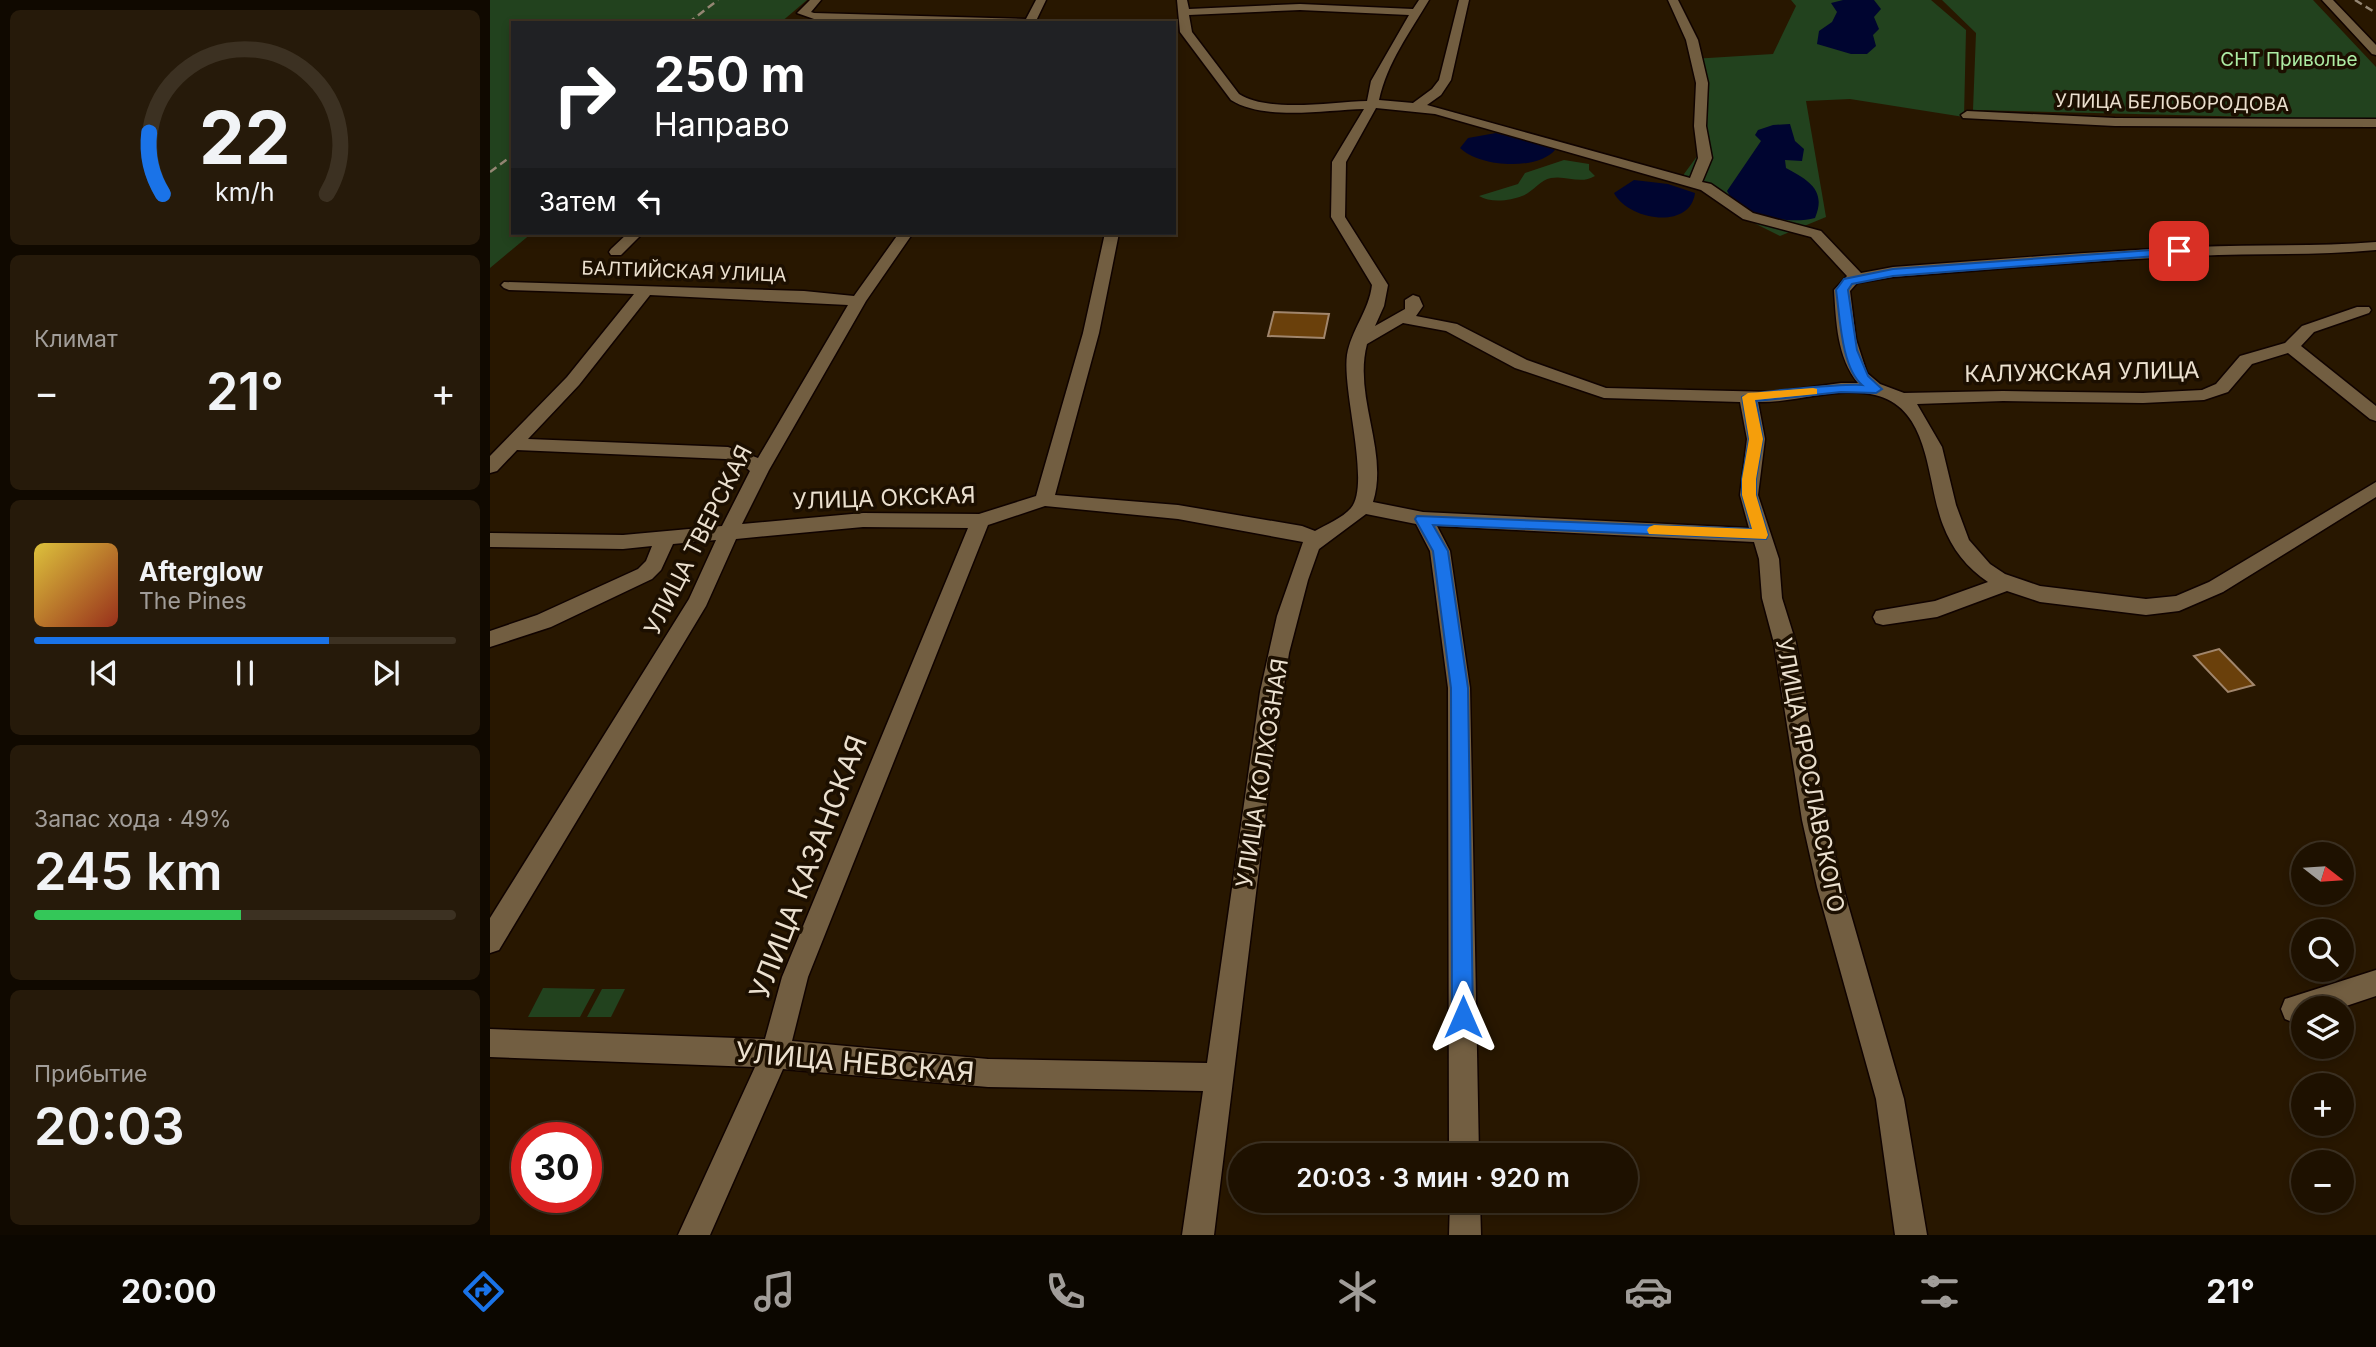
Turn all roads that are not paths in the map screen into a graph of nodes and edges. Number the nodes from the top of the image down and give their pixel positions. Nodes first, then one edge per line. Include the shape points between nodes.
1 (817, 0) edge
2 (1041, 0) edge
3 (1424, 0) edge
4 (1464, 0) edge
5 (1673, 0) edge
6 (2327, 0) edge
7 (1183, 6) edge
8 (1416, 12) junction
9 (994, 21) edge
10 (1030, 21) edge
11 (1180, 33) edge
12 (2376, 52) edge
13 (1372, 104) junction
14 (1416, 107) junction
15 (1967, 115) dead end
16 (2376, 123) edge
17 (1695, 183) junction
18 (634, 235) edge
19 (905, 235) edge
20 (1112, 235) edge
21 (2376, 246) edge
22 (616, 252) dead end
23 (1857, 278) junction
24 (509, 285) dead end
25 (644, 292) junction
26 (1402, 293) junction
27 (858, 301) junction
28 (2363, 310) dead end
29 (1406, 319) junction
30 (1360, 341) junction
31 (2291, 346) junction
32 (1876, 389) junction
33 (1748, 397) junction
34 (1902, 400) junction
35 (2376, 415) edge
36 (513, 444) junction
37 (490, 467) edge
38 (760, 470) junction
39 (2376, 488) edge
40 (1047, 499) junction
41 (1362, 507) junction
42 (1423, 519) junction
43 (980, 521) junction
44 (729, 531) junction
45 (1761, 535) junction
46 (665, 539) junction
47 (490, 540) edge
48 (1315, 540) junction
49 (2008, 583) junction
50 (1884, 617) dead end
51 (490, 639) edge
52 (490, 941) edge
53 (2376, 982) edge
54 (2334, 996) edge
55 (490, 1044) edge
56 (775, 1054) junction
57 (1219, 1077) junction
58 (1464, 1143) edge
59 (1465, 1213) edge
60 (694, 1235) edge
61 (1198, 1235) edge
62 (1465, 1235) edge
63 (1911, 1235) edge

1 - 9 street via 803,11 806,15
2 - 10 street
3 - 8 street
4 - 14 street via 1446,82
5 - 17 street via 1692,40 1702,83 1700,126 1705,158
6 - 12 street
7 - 8 street
7 - 11 street
8 - 13 street via 1379,78
11 - 13 street via 1237,99 1258,107
13 - 14 street
13 - 26 street via 1340,158 1338,218 1346,233
14 - 17 street
15 - 16 street, УЛИЦА БЕЛОБОРОДОВА
17 - 23 street via 1744,214 1816,234
18 - 22 street
19 - 27 street, УЛИЦА ТВЕРСКАЯ
20 - 40 street
21 - 23 street via 2101,255
23 - 32 street via 1842,290 1844,317 1862,378
24 - 25 street, БАЛТИЙСКАЯ УЛИЦА
25 - 27 street, БАЛТИЙСКАЯ УЛИЦА
25 - 36 street via 590,361
26 - 29 street via 1414,308
26 - 30 street via 1375,312
27 - 38 street, УЛИЦА ТВЕРСКАЯ
28 - 31 street, КАЛУЖСКАЯ УЛИЦА via 2308,329
29 - 30 street
29 - 33 street via 1451,327 1521,364 1604,393
30 - 41 street via 1355,364 1369,468
31 - 34 street, КАЛУЖСКАЯ УЛИЦА via 2246,360 2221,388 2197,396
31 - 35 street
32 - 33 street
32 - 34 street
33 - 45 street, УЛИЦА ЯРОСЛАВСКОГО via 1756,439 1749,495
34 - 49 street via 1933,446 1948,514 1961,548 1980,568
36 - 37 street
36 - 38 street via 727,453
38 - 44 street, УЛИЦА ТВЕРСКАЯ
39 - 49 street via 2202,595 2167,606 2040,594
40 - 43 street, УЛИЦА ОКСКАЯ
40 - 48 street, УЛИЦА ОКСКАЯ via 1178,512 1302,533
41 - 42 street
41 - 48 street
42 - 45 street
42 - 58 street via 1440,551 1459,688
43 - 44 street, УЛИЦА ОКСКАЯ via 863,520
43 - 56 street, УЛИЦА КАЗАНСКАЯ via 794,977
44 - 46 street, УЛИЦА ОКСКАЯ
44 - 52 street, УЛИЦА ТВЕРСКАЯ via 699,601
45 - 63 street, УЛИЦА ЯРОСЛАВСКОГО via 1785,643 1814,820 1890,1099
46 - 47 street, УЛИЦА ОКСКАЯ
46 - 51 street via 645,574 544,621
48 - 57 street, УЛИЦА КОЛХОЗНАЯ via 1292,603 1277,671
49 - 50 street via 1937,609
53 - 54 street
55 - 56 street, УЛИЦА НЕВСКАЯ
56 - 57 street, УЛИЦА НЕВСКАЯ via 988,1073
56 - 60 street, УЛИЦА КАЗАНСКАЯ
57 - 61 street, УЛИЦА КОЛХОЗНАЯ
59 - 62 street

